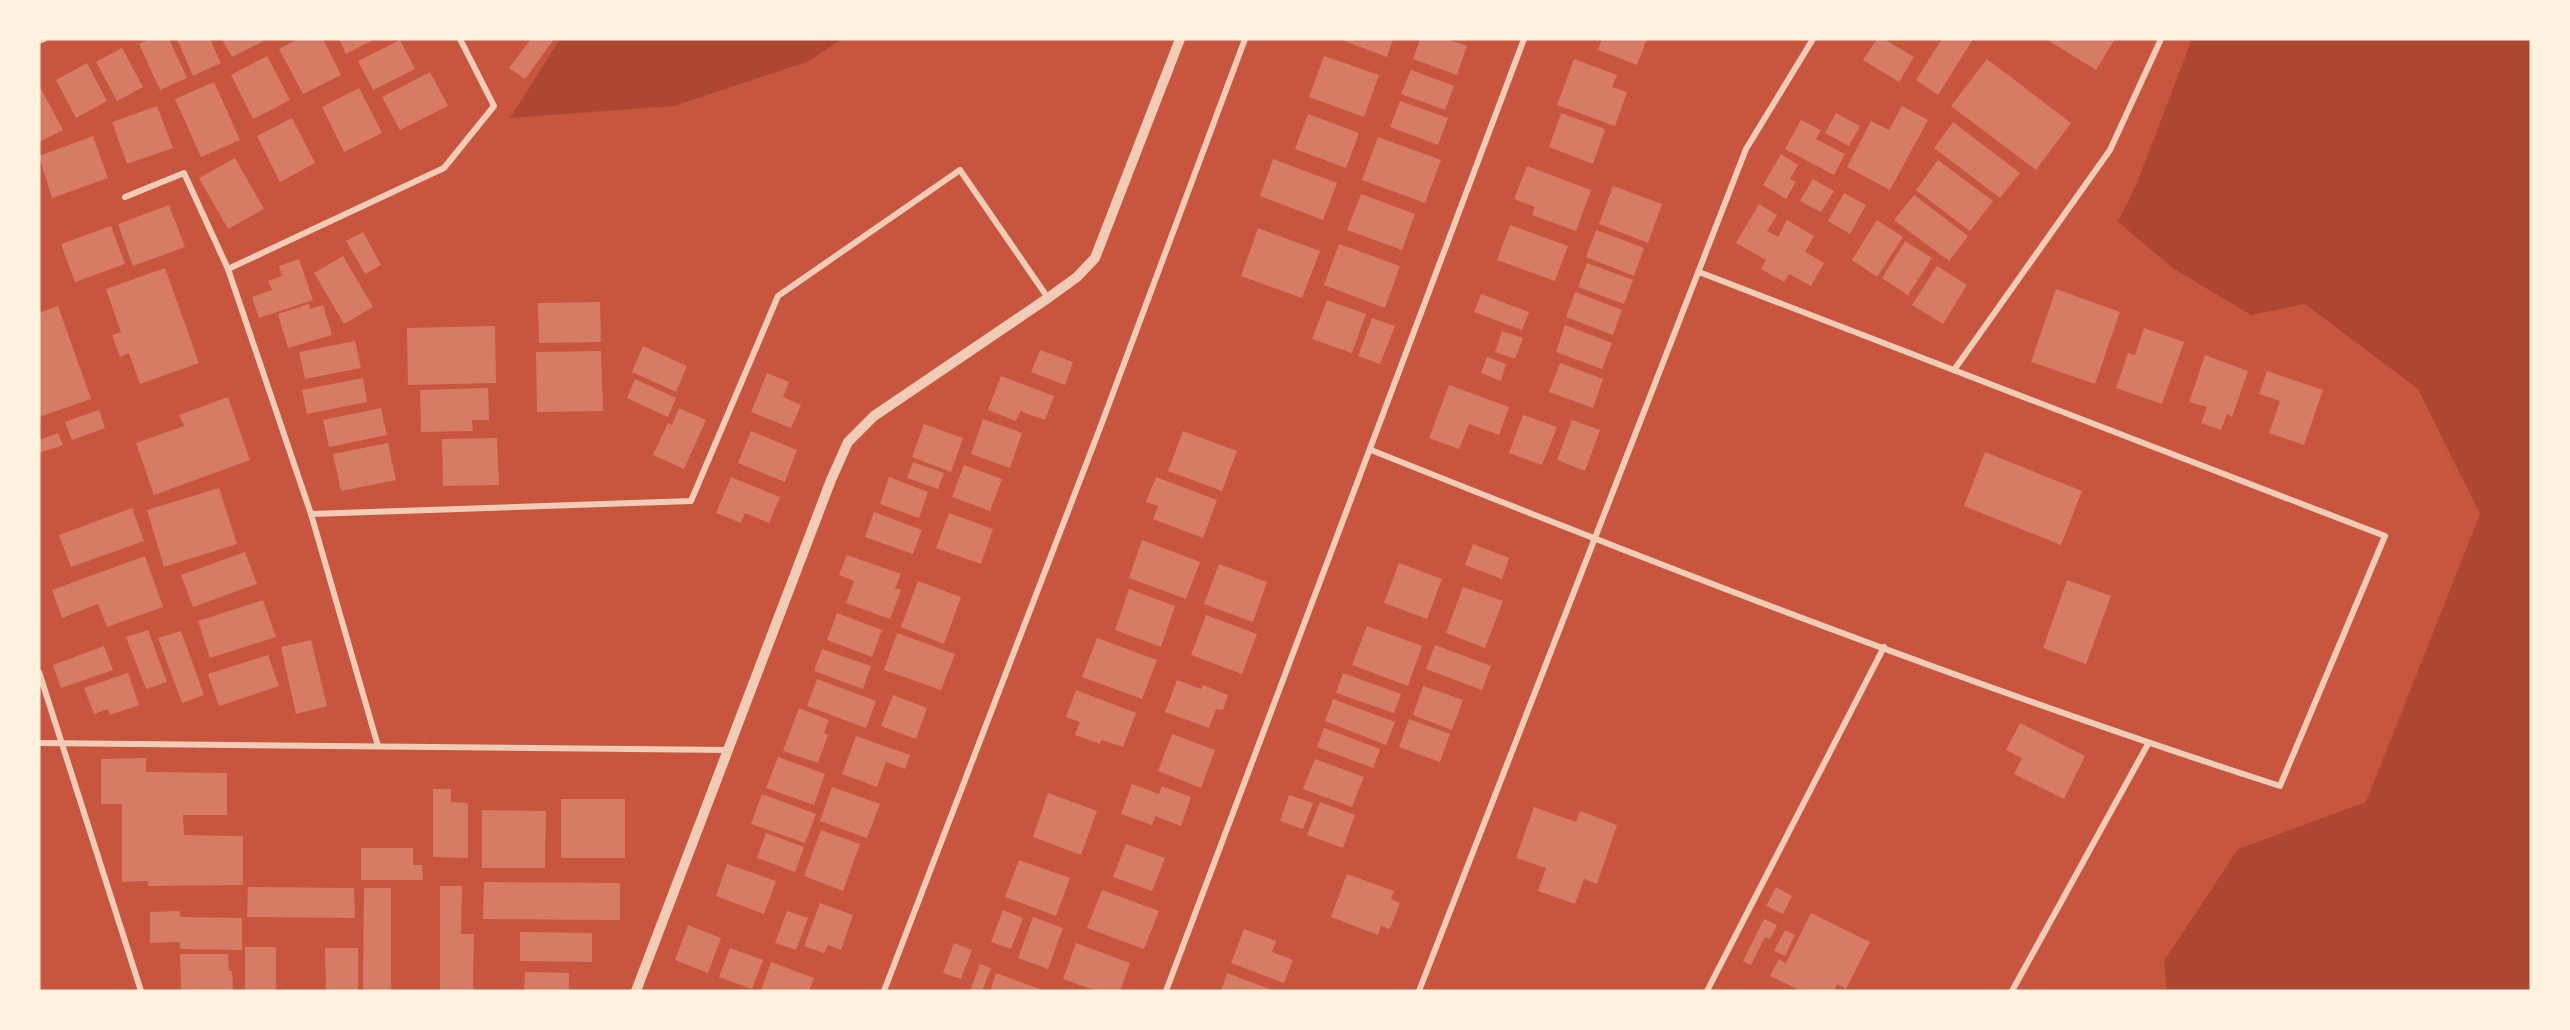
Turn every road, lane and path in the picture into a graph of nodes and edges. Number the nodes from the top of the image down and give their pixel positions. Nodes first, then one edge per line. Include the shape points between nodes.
1 (44, 39) edge
2 (460, 39) edge
3 (1180, 39) edge
4 (1245, 39) edge
5 (1524, 39) edge
6 (1813, 39) edge
7 (2161, 39) edge
8 (39, 41) edge
9 (125, 197) dead end
10 (228, 269) junction
11 (1699, 272) junction
12 (1048, 298) junction
13 (1954, 370) junction
14 (1371, 450) junction
15 (311, 514) junction
16 (1595, 539) junction
17 (1884, 647) junction
18 (39, 672) edge
19 (39, 743) edge
20 (61, 743) junction
21 (2148, 744) junction
22 (378, 746) junction
23 (729, 750) junction
24 (141, 991) edge
25 (636, 991) edge
26 (884, 991) edge
27 (1166, 991) edge
28 (1419, 991) edge
29 (1707, 991) edge
30 (2012, 991) edge

1 - 8 street
2 - 10 street via 494,106 444,168
3 - 12 street via 1095,258
4 - 26 street
5 - 14 street
6 - 11 street via 1746,150
7 - 13 street via 2110,150
9 - 10 street via 184,174
10 - 15 street
11 - 13 street
11 - 16 street
12 - 15 street via 960,170 778,296 691,501
12 - 23 street via 874,417 848,442
13 - 21 street via 2385,536 2280,786
14 - 16 street
14 - 27 street
15 - 22 street
16 - 17 street
16 - 28 street
17 - 21 street
17 - 29 street
18 - 20 street
19 - 20 street
20 - 22 street
20 - 24 street
21 - 30 street
22 - 23 street
23 - 25 street

